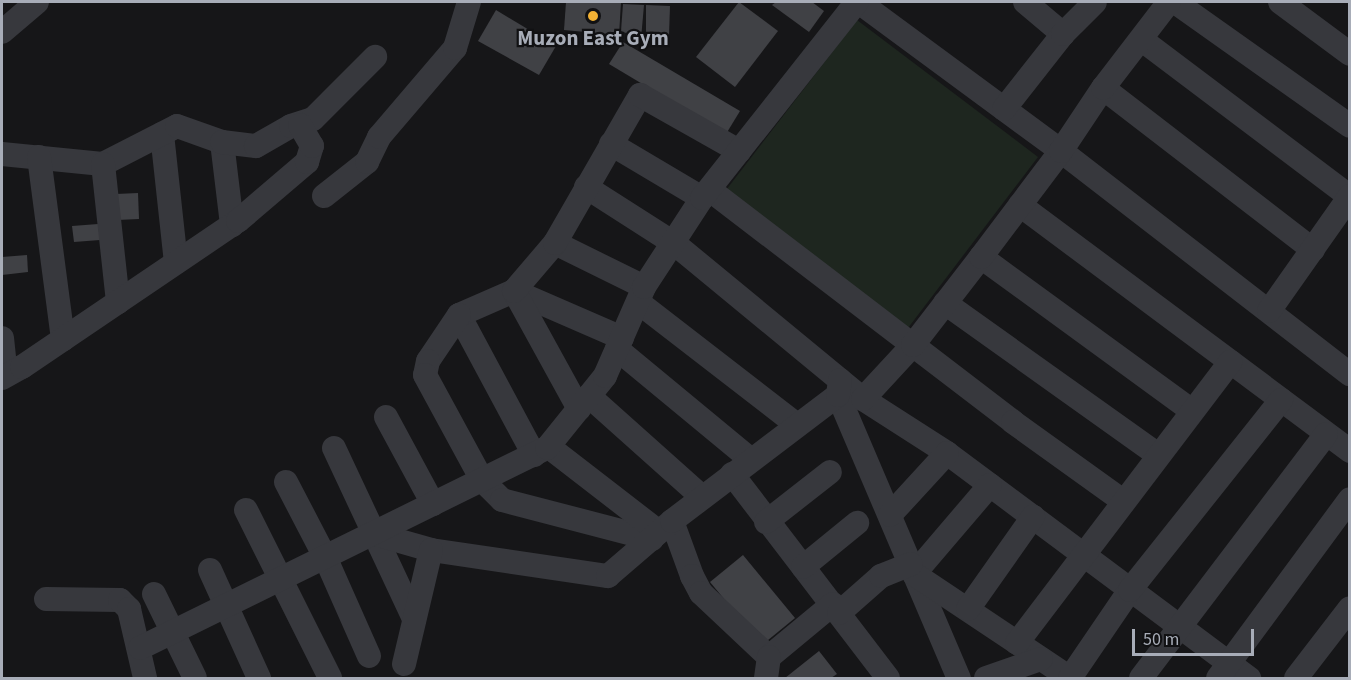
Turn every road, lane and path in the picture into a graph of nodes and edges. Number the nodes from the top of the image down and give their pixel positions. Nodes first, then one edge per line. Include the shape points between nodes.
1 (37, 2) edge
2 (469, 2) edge
3 (858, 2) edge
4 (1025, 2) edge
5 (1095, 2) edge
6 (1169, 2) edge
7 (1175, 2) edge
8 (1280, 2) edge
9 (2, 31) edge
10 (1063, 34) junction
11 (1142, 40) junction
12 (1350, 54) edge
13 (375, 57) dead end
14 (1103, 88) junction
15 (1004, 109) junction
16 (300, 125) junction
17 (1350, 126) edge
18 (162, 134) junction
19 (222, 142) junction
20 (611, 144) junction
21 (739, 151) junction
22 (1061, 151) junction
23 (2, 154) edge
24 (39, 157) junction
25 (103, 164) junction
26 (585, 187) junction
27 (706, 194) junction
28 (324, 196) dead end
29 (1349, 197) edge
30 (1020, 205) junction
31 (232, 225) junction
32 (555, 243) junction
33 (675, 244) junction
34 (1313, 250) junction
35 (981, 257) junction
36 (177, 262) junction
37 (514, 291) junction
38 (641, 294) junction
39 (118, 302) junction
40 (945, 303) junction
41 (1269, 311) junction
42 (459, 315) junction
43 (2, 338) edge
44 (63, 339) junction
45 (620, 344) junction
46 (913, 345) junction
47 (1230, 362) junction
48 (1350, 374) edge
49 (4, 376) edge
50 (839, 387) junction
51 (863, 399) junction
52 (1281, 400) junction
53 (584, 403) junction
54 (1192, 411) junction
55 (386, 417) dead end
56 (797, 424) junction
57 (1326, 434) junction
58 (333, 448) dead end
59 (542, 451) junction
60 (1350, 451) edge
61 (947, 453) junction
62 (1158, 455) junction
63 (741, 467) junction
64 (830, 472) dead end
65 (482, 480) junction
66 (286, 482) dead end
67 (990, 485) junction
68 (702, 497) junction
69 (1350, 499) edge
70 (1123, 501) junction
71 (433, 504) junction
72 (246, 510) dead end
73 (890, 515) junction
74 (1033, 517) junction
75 (766, 522) junction
76 (857, 523) dead end
77 (661, 531) junction
78 (375, 534) junction
79 (431, 550) junction
80 (1082, 554) junction
81 (326, 559) junction
82 (803, 567) junction
83 (912, 569) junction
84 (210, 570) dead end
85 (281, 579) junction
86 (1130, 590) junction
87 (154, 594) dead end
88 (46, 599) dead end
89 (225, 606) junction
90 (836, 608) junction
91 (1350, 608) edge
92 (968, 609) junction
93 (414, 619) junction
94 (1178, 626) junction
95 (172, 632) junction
96 (1017, 643) junction
97 (140, 648) junction
98 (369, 656) dead end
99 (1041, 659) junction
100 (404, 664) dead end
101 (767, 668) edge
102 (1224, 671) edge
103 (145, 678) edge
104 (195, 678) edge
105 (259, 678) edge
106 (330, 678) edge
107 (888, 678) edge
108 (959, 678) edge
109 (986, 678) edge
110 (1141, 678) edge
111 (1249, 678) edge
112 (1296, 678) edge

1 - 9 street
2 - 28 street via 455,48 379,137 367,162
3 - 15 street
3 - 21 street
4 - 10 street
5 - 10 street
6 - 11 street
7 - 17 street
8 - 12 street
10 - 15 street
11 - 14 street
11 - 29 street
13 - 16 street via 313,119
14 - 22 street
14 - 34 street
15 - 22 street
16 - 19 street via 255,146
16 - 31 street via 312,146 307,162
18 - 19 street via 177,126
18 - 25 street
18 - 36 street
19 - 31 street
20 - 21 street via 640,95
20 - 26 street
20 - 27 street
21 - 27 street
22 - 30 street
22 - 41 street
23 - 24 street
24 - 25 street
24 - 44 street
25 - 39 street
26 - 32 street
26 - 33 street
27 - 33 street
27 - 46 street
29 - 34 street
30 - 35 street
30 - 47 street
31 - 36 street
32 - 37 street
32 - 38 street
33 - 38 street
33 - 50 street
34 - 41 street
35 - 40 street
35 - 54 street
36 - 39 street
37 - 42 street
37 - 45 street
37 - 53 street
38 - 45 street
38 - 56 street
39 - 44 street
40 - 46 street
40 - 62 street
41 - 48 street
42 - 59 street
42 - 65 street via 428,361 425,375
43 - 49 street
44 - 49 street
45 - 53 street via 605,376
45 - 63 street
46 - 51 street
46 - 70 street
47 - 52 street
47 - 54 street
50 - 51 street
50 - 56 street
50 - 73 street
51 - 61 street
52 - 57 street
52 - 86 street
53 - 59 street
53 - 68 street
54 - 62 street
55 - 71 street
56 - 63 street
57 - 60 street
57 - 94 street
58 - 78 street
59 - 65 street
59 - 77 street
61 - 67 street
61 - 73 street
62 - 70 street
63 - 68 street
63 - 75 street
64 - 75 street
65 - 71 street
65 - 77 street via 510,504
66 - 81 street
67 - 74 street
67 - 83 street
68 - 77 street
69 - 102 street
70 - 80 street
71 - 78 street
72 - 85 street
73 - 83 street
74 - 80 street
74 - 92 street
75 - 82 street
76 - 82 street
77 - 79 street via 608,576
77 - 101 street via 701,593
78 - 79 street
78 - 81 street
78 - 93 street
79 - 93 street
80 - 86 street
80 - 96 street
81 - 85 street
81 - 98 street
82 - 90 street
83 - 90 street via 881,576
83 - 92 street
83 - 108 street
84 - 89 street
85 - 89 street
85 - 106 street
86 - 94 street
86 - 99 street via 1070,678
87 - 95 street
88 - 97 street via 120,600 129,609
89 - 95 street
89 - 105 street
90 - 101 street
90 - 107 street
91 - 112 street
92 - 96 street
93 - 100 street
94 - 102 street
94 - 110 street
95 - 97 street
95 - 104 street
96 - 99 street
97 - 103 street
99 - 109 street
102 - 111 street

